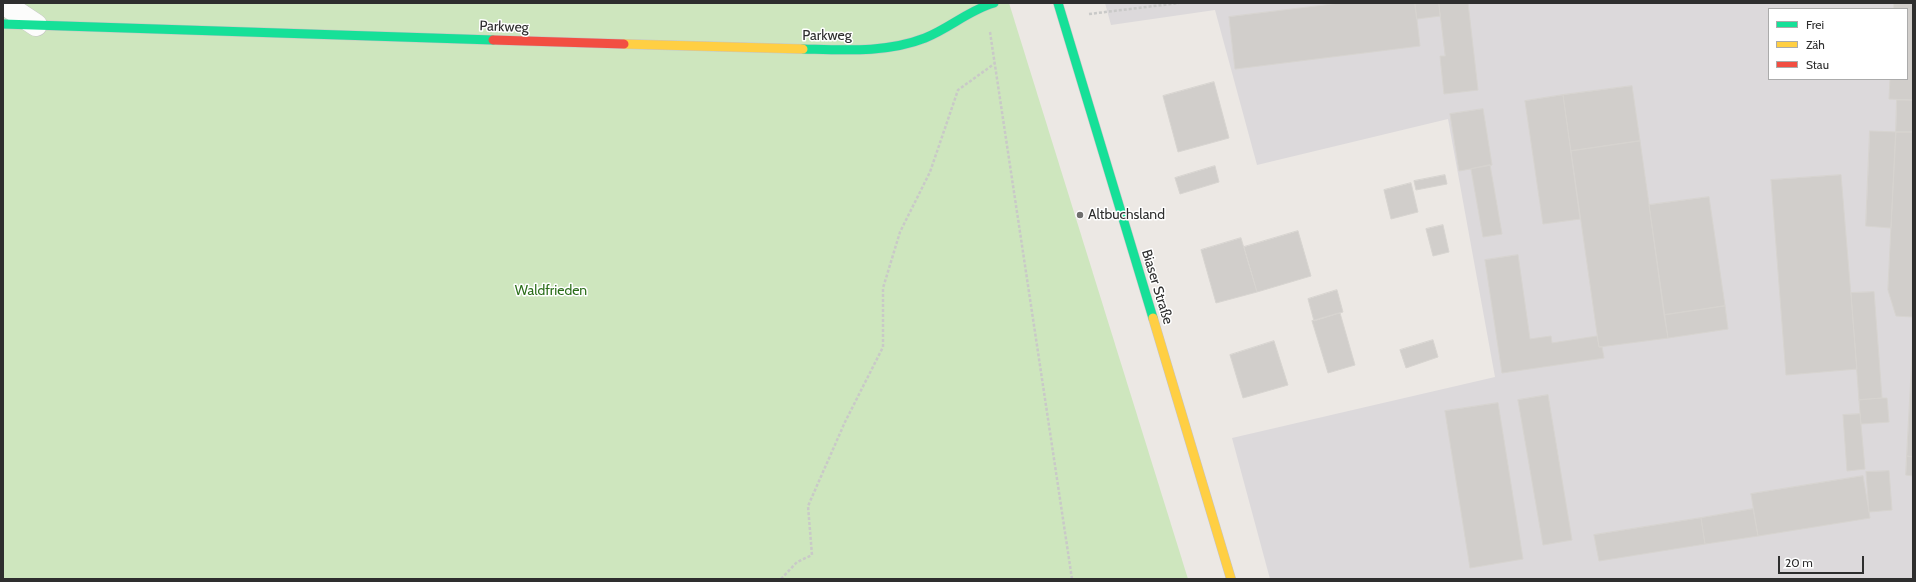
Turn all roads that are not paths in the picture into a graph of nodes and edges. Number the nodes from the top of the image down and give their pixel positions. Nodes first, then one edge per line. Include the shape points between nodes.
1 (3, 3) edge
2 (1058, 3) edge
3 (990, 4) edge
4 (3, 24) edge
5 (36, 25) junction
6 (1230, 579) edge

1 - 5 street
2 - 6 street, Biaser Straße
3 - 5 street, Parkweg via 914,43 886,48 848,50
4 - 5 street, Parkweg

